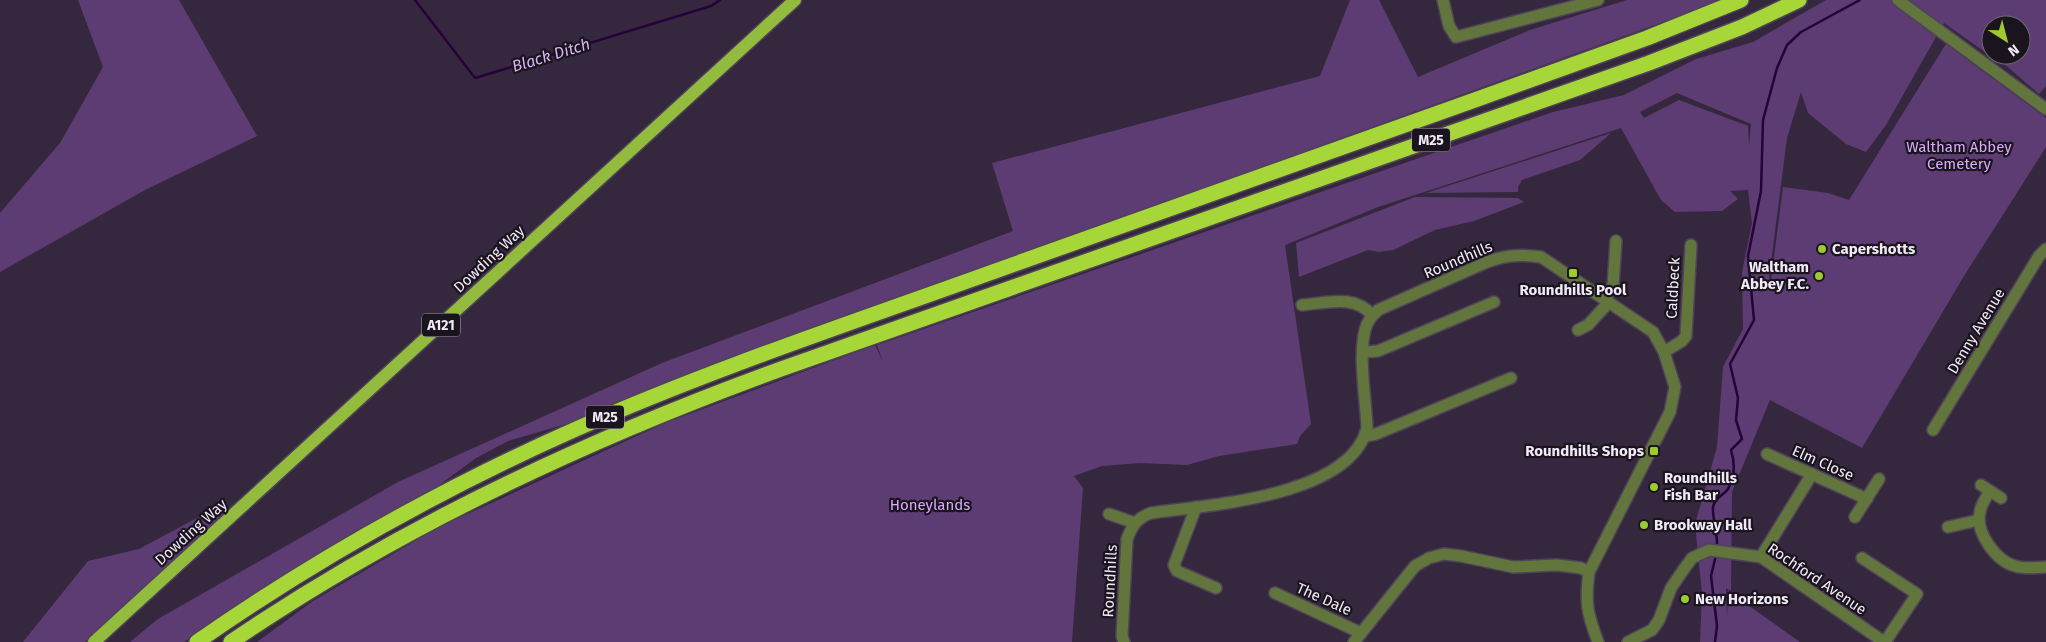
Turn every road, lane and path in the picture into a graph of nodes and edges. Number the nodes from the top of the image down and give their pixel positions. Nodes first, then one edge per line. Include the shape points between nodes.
1 (795, 0) edge
2 (1443, 0) edge
3 (1598, 0) edge
4 (1741, 0) edge
5 (1799, 0) edge
6 (1898, 0) edge
7 (2046, 109) edge
8 (1616, 241) dead end
9 (1691, 245) dead end
10 (2046, 249) edge
11 (1607, 300) junction
12 (1494, 302) dead end
13 (1302, 304) dead end
14 (1372, 315) junction
15 (1578, 330) dead end
16 (1363, 352) junction
17 (1664, 352) junction
18 (1511, 378) dead end
19 (1933, 430) dead end
20 (1365, 436) junction
21 (1767, 454) dead end
22 (1812, 474) junction
23 (1879, 479) dead end
24 (2001, 498) dead end
25 (1867, 499) junction
26 (1196, 507) junction
27 (1109, 514) dead end
28 (1855, 517) dead end
29 (1979, 520) junction
30 (1135, 524) junction
31 (1948, 527) dead end
32 (1761, 557) junction
33 (1862, 558) dead end
34 (2046, 566) edge
35 (1590, 572) junction
36 (1216, 588) dead end
37 (1275, 594) dead end
38 (276, 612) junction
39 (1358, 637) edge
40 (94, 642) edge
41 (197, 642) edge
42 (231, 642) edge
43 (242, 642) edge
44 (1124, 642) edge
45 (1598, 642) edge
46 (1628, 642) edge
47 (1884, 642) edge

1 - 40 main road, Dowding Way / A121
2 - 3 street via 1449,26 1456,37
4 - 41 highway, M25 via 1647,38 900,305 620,410 403,514 281,586
5 - 38 highway, M25 via 1742,27 1649,63 665,413 561,457 458,507 362,559
6 - 7 street
8 - 11 street via 1613,286
9 - 17 street, Caldbeck via 1686,336
10 - 19 street, Denny Avenue
11 - 14 street, Roundhills via 1541,257 1521,254 1487,262
11 - 15 street via 1588,325
11 - 17 street, Roundhills via 1653,332
12 - 16 street via 1378,351
13 - 14 street via 1350,301 1360,304
14 - 16 street via 1365,330
16 - 20 street
17 - 35 street, Roundhills via 1675,387 1670,412
18 - 20 street
20 - 26 street via 1353,454 1330,471 1299,487 1247,501
21 - 22 street, Elm Close
22 - 25 street, Elm Close
22 - 32 street
23 - 25 street, Elm Close
24 - 29 street via 1986,488
25 - 28 street, Elm Close
26 - 30 street via 1151,512 1140,517
26 - 36 street via 1174,564 1177,571
27 - 30 street
29 - 31 street
29 - 34 street via 1984,538 2013,566
30 - 44 street, Roundhills via 1127,540
32 - 46 street, Rochford Avenue via 1709,550 1692,558 1671,588 1652,630
32 - 47 street, Rochford Avenue
33 - 47 street via 1917,594
35 - 39 street via 1557,565 1513,567 1444,554 1429,558 1415,566
35 - 45 street, Roundhills via 1586,596 1588,616
37 - 39 street, The Dale
38 - 42 highway, M25
38 - 43 highway, M25

